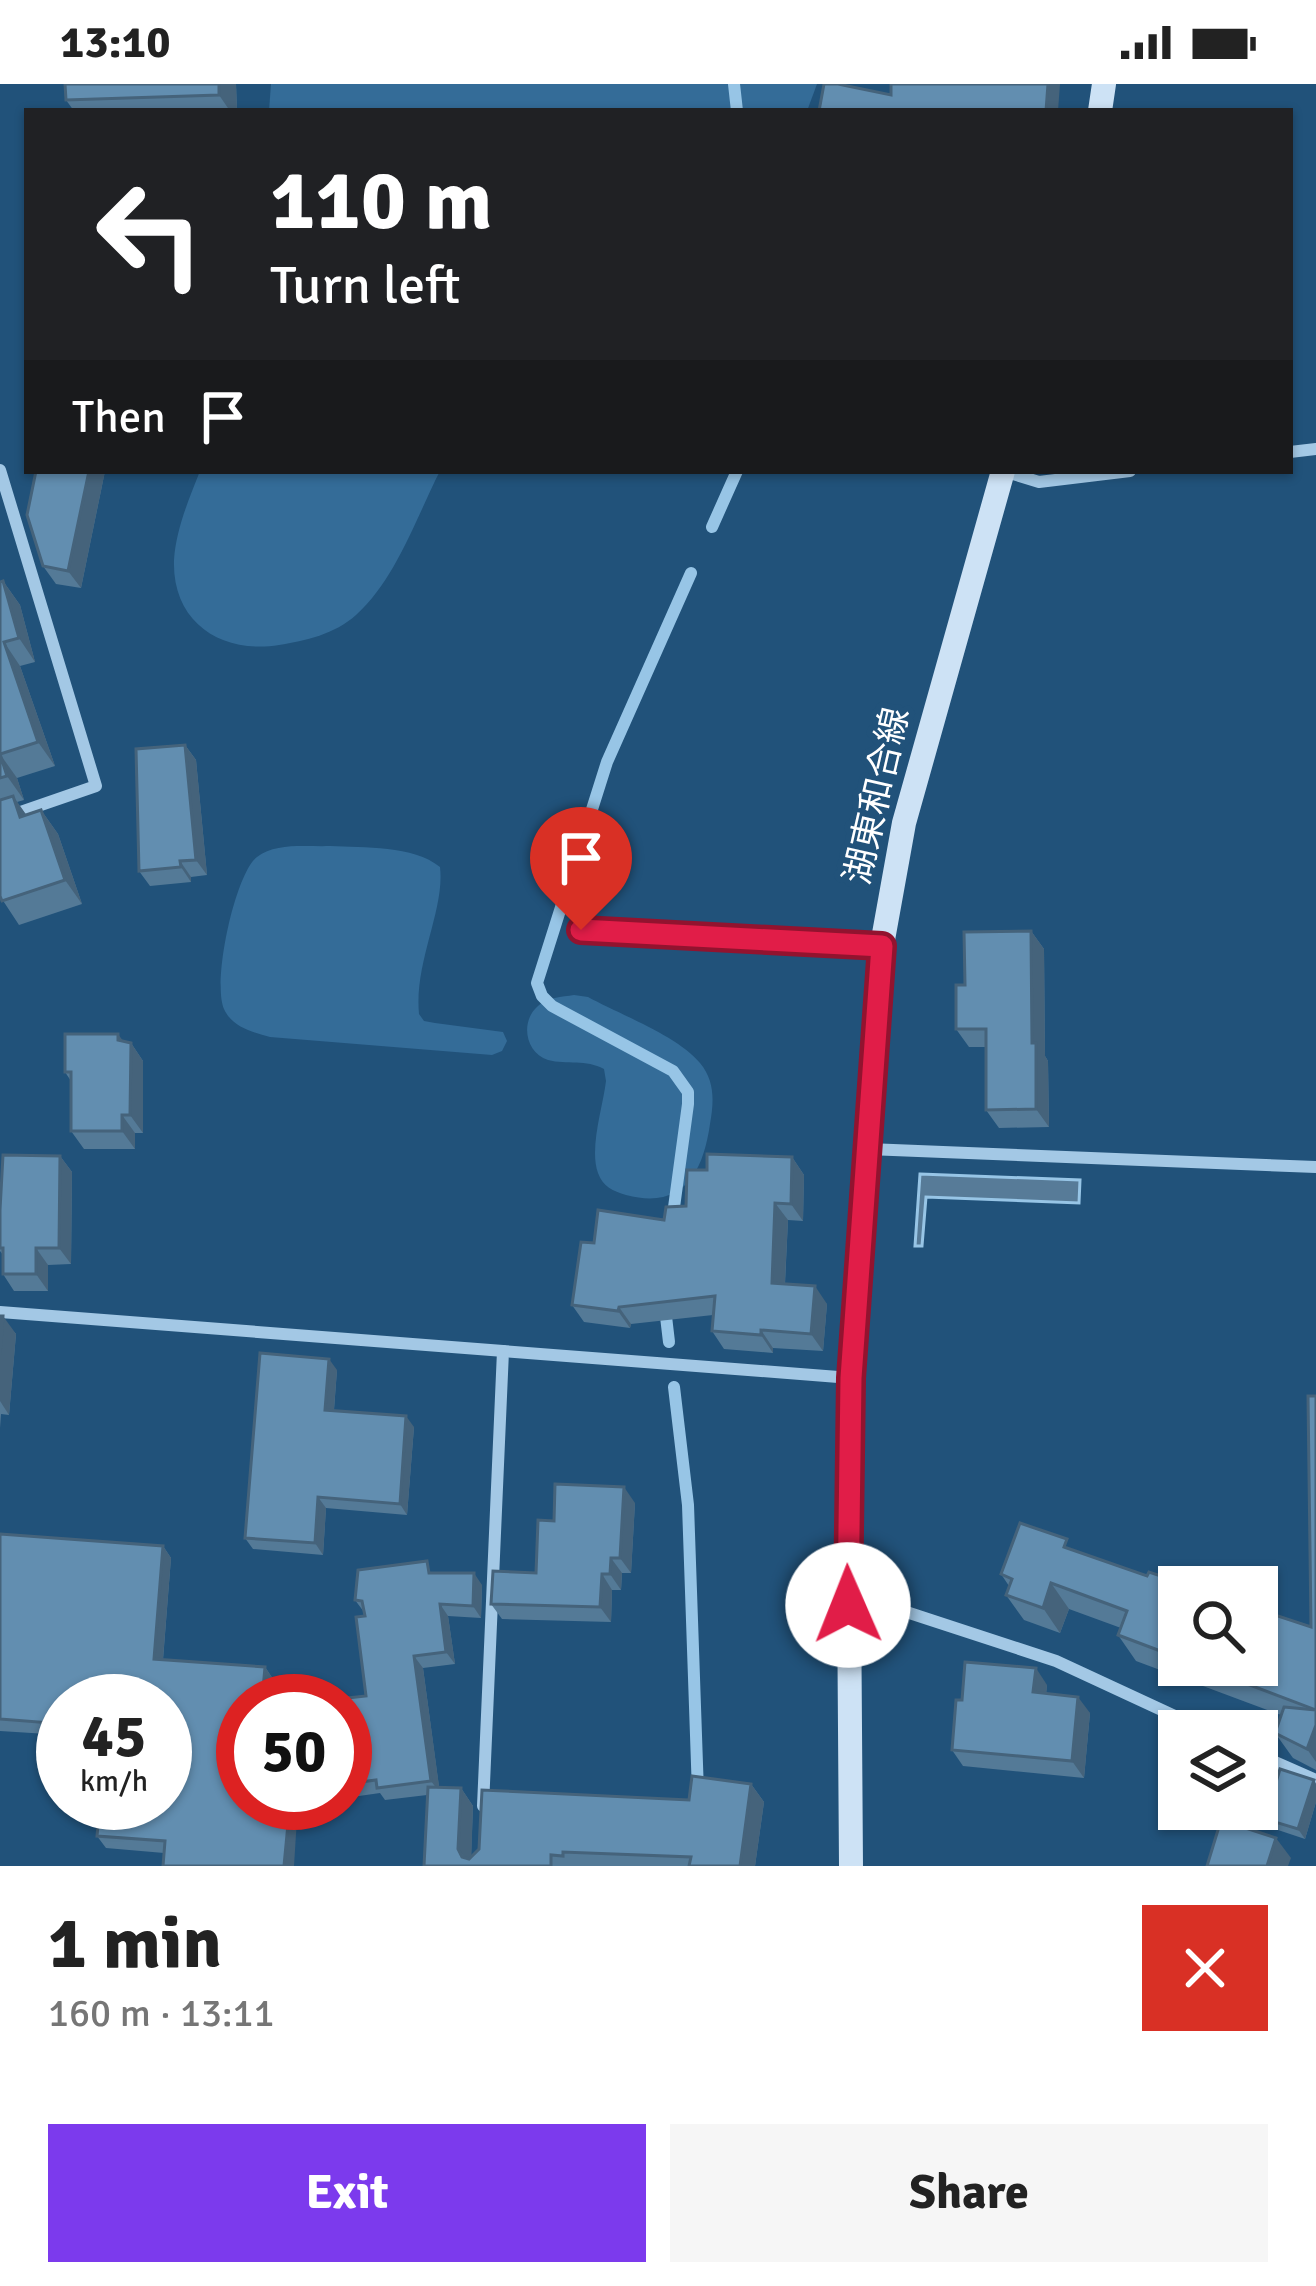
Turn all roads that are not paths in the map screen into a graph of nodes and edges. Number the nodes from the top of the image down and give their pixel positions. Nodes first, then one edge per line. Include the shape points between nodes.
1 (0, 470) edge
2 (1002, 474) edge
3 (1013, 474) edge
4 (1105, 474) edge
5 (0, 819) edge
6 (581, 930) dead end
7 (882, 946) junction
8 (866, 1149) junction
9 (1316, 1167) edge
10 (0, 1312) edge
11 (503, 1351) junction
12 (851, 1378) junction
13 (848, 1605) junction
14 (1162, 1710) edge
15 (1278, 1763) edge
16 (1316, 1780) edge
17 (483, 1819) edge
18 (851, 1866) edge

1 - 5 street via 97,786
2 - 7 main road, 湖東和合線 via 904,823
3 - 4 street via 1039,482
6 - 7 lane
7 - 8 main road, 湖東和合線
8 - 9 street
8 - 12 main road, 湖東和合線
10 - 11 street
11 - 12 street
11 - 17 street
12 - 13 main road, 湖東和合線
13 - 14 street via 885,1605 1056,1661
13 - 18 main road, 湖東和合線
15 - 16 street

